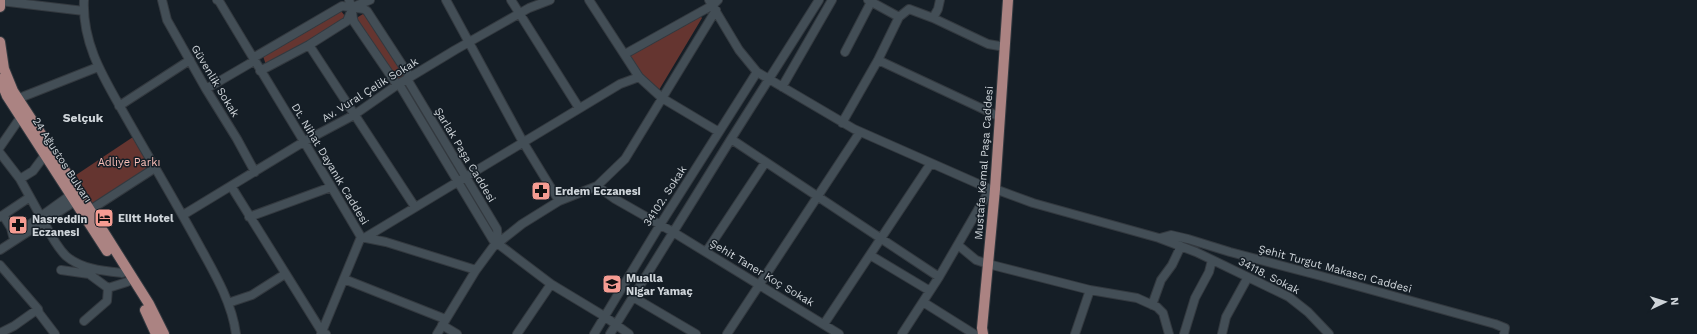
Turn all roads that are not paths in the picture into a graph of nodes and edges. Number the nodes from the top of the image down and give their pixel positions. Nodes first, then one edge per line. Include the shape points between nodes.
1 (84, 0) edge
2 (162, 0) edge
3 (218, 0) edge
4 (370, 0) edge
5 (446, 0) edge
6 (511, 0) edge
7 (550, 0) edge
8 (589, 0) edge
9 (832, 0) edge
10 (940, 0) edge
11 (1008, 0) edge
12 (0, 1) edge
13 (869, 1) edge
14 (816, 2) edge
15 (351, 4) edge
16 (714, 4) edge
17 (0, 7) edge
18 (84, 11) junction
19 (520, 15) junction
20 (899, 17) junction
21 (933, 18) junction
22 (0, 42) edge
23 (469, 42) junction
24 (309, 45) junction
25 (1005, 47) junction
26 (845, 52) dead end
27 (625, 54) junction
28 (190, 60) junction
29 (254, 60) junction
30 (878, 60) junction
31 (98, 67) junction
32 (260, 71) junction
33 (757, 72) junction
34 (639, 77) junction
35 (408, 78) junction
36 (0, 79) edge
37 (769, 79) junction
38 (398, 84) junction
39 (782, 87) junction
40 (206, 89) junction
41 (8, 98) edge
42 (662, 98) junction
43 (120, 106) junction
44 (579, 108) junction
45 (354, 115) junction
46 (1000, 117) junction
47 (20, 118) junction
48 (842, 123) junction
49 (719, 132) junction
50 (860, 132) junction
51 (731, 139) junction
52 (305, 142) junction
53 (523, 142) junction
54 (0, 147) edge
55 (0, 153) edge
56 (45, 155) junction
57 (765, 162) junction
58 (931, 163) junction
59 (155, 168) junction
60 (255, 172) junction
61 (466, 177) junction
62 (20, 179) junction
63 (458, 181) junction
64 (231, 186) junction
65 (597, 186) junction
66 (331, 187) junction
67 (992, 189) junction
68 (77, 195) junction
69 (818, 196) junction
70 (30, 197) junction
71 (559, 201) junction
72 (415, 207) junction
73 (90, 210) junction
74 (183, 215) junction
75 (2, 216) edge
76 (249, 217) junction
77 (42, 220) junction
78 (660, 224) junction
79 (673, 232) junction
80 (13, 236) junction
81 (363, 237) junction
82 (1159, 238) junction
83 (881, 239) junction
84 (498, 243) junction
85 (958, 245) junction
86 (1181, 246) junction
87 (0, 249) edge
88 (706, 252) junction
89 (870, 255) junction
90 (1212, 260) junction
91 (988, 264) junction
92 (0, 265) edge
93 (61, 270) dead end
94 (476, 270) junction
95 (286, 274) junction
96 (939, 276) junction
97 (124, 277) junction
98 (1248, 277) junction
99 (344, 279) junction
100 (551, 284) junction
101 (760, 285) junction
102 (108, 288) junction
103 (1090, 290) junction
104 (930, 291) junction
105 (633, 297) junction
106 (923, 302) junction
107 (228, 303) junction
108 (1152, 305) junction
109 (38, 309) junction
110 (604, 316) junction
111 (84, 321) dead end
112 (444, 322) junction
113 (824, 324) junction
114 (616, 325) junction
115 (1505, 331) edge
116 (979, 332) edge
117 (2, 333) edge
118 (323, 333) edge
119 (833, 333) edge
120 (55, 334) edge
121 (156, 334) edge
122 (164, 334) edge
123 (236, 334) edge
124 (437, 334) edge
125 (457, 334) edge
126 (517, 334) edge
127 (594, 334) edge
128 (610, 334) edge
129 (629, 334) edge
130 (696, 334) edge
131 (727, 334) edge
132 (902, 334) edge
133 (1075, 334) edge
134 (1169, 334) edge
135 (1184, 334) edge
136 (1222, 334) edge
137 (1329, 334) edge

1 - 18 street
2 - 28 street, Güvenlik Sokak via 167,20
3 - 29 street, Dt. Nihat Dayanık Caddesi
4 - 15 street
5 - 23 street
6 - 19 street
7 - 19 street, Av. Vural Çelik Sokak via 529,8
8 - 27 street
9 - 39 street
10 - 21 street
11 - 25 main road, Mustafa Kemal Paşa Caddesi
12 - 17 main road
12 - 18 street
13 - 20 street
13 - 26 street
14 - 37 street
15 - 24 street via 347,21
15 - 29 street via 342,6
15 - 35 street, Şarlak Paşa Caddesi via 367,11
15 - 38 street, Şarlak Paşa Caddesi via 354,22
16 - 27 street
16 - 33 street, Şehit Turgut Makascı Caddesi via 739,50
16 - 42 street
18 - 31 street via 89,44
19 - 23 street, Av. Vural Çelik Sokak
19 - 44 street
20 - 21 street via 909,9
20 - 30 street
21 - 25 street via 988,44
22 - 41 main road, 24 Ağustos Bulvarı
23 - 35 street, Av. Vural Çelik Sokak
23 - 53 street
24 - 32 street
24 - 45 street
25 - 46 main road, Mustafa Kemal Paşa Caddesi
27 - 34 street
28 - 40 street, Güvenlik Sokak
28 - 43 street
29 - 32 street, Dt. Nihat Dayanık Caddesi
29 - 40 street
30 - 46 street
30 - 48 street
31 - 41 street
31 - 43 street
32 - 52 street, Dt. Nihat Dayanık Caddesi
33 - 37 street, Şehit Turgut Makascı Caddesi
33 - 49 street, 34102. Sokak
34 - 42 street
34 - 44 street via 620,84
35 - 38 street, Av. Vural Çelik Sokak
35 - 61 street, Şarlak Paşa Caddesi
36 - 41 main road, 24 Ağustos Bulvarı
37 - 39 street, Şehit Turgut Makascı Caddesi
37 - 51 street
38 - 45 street, Av. Vural Çelik Sokak
38 - 63 street, Şarlak Paşa Caddesi
39 - 48 street, Şehit Turgut Makascı Caddesi
40 - 60 street, Güvenlik Sokak
41 - 47 main road, 24 Ağustos Bulvarı
41 - 68 main road, 24 Ağustos Bulvarı
42 - 49 street
42 - 65 street via 625,159
43 - 59 street
44 - 53 street
45 - 52 street, Av. Vural Çelik Sokak
45 - 72 street
46 - 67 main road, Mustafa Kemal Paşa Caddesi
47 - 54 street
47 - 56 main road, 24 Ağustos Bulvarı
48 - 50 street, Şehit Turgut Makascı Caddesi
49 - 78 street, 34102. Sokak
50 - 58 street, Şehit Turgut Makascı Caddesi
50 - 69 street
51 - 57 street
51 - 79 street
52 - 60 street, Av. Vural Çelik Sokak
52 - 66 street, Dt. Nihat Dayanık Caddesi
53 - 61 street
53 - 71 street
55 - 62 street
56 - 62 street via 33,171
56 - 68 main road, 24 Ağustos Bulvarı
57 - 69 street
57 - 88 street
58 - 67 street, Şehit Turgut Makascı Caddesi
58 - 83 street
59 - 73 street
59 - 74 street
60 - 64 street, Av. Vural Çelik Sokak
61 - 63 street
61 - 84 street, Şarlak Paşa Caddesi via 497,230
62 - 70 street
63 - 72 street
63 - 84 street, Şarlak Paşa Caddesi via 490,236
64 - 74 street, Av. Vural Çelik Sokak
64 - 76 street
65 - 71 street
65 - 78 street, Şehit Taner Koç Sokak
66 - 76 street
66 - 81 street, Dt. Nihat Dayanık Caddesi
67 - 82 street, Şehit Turgut Makascı Caddesi
67 - 85 street
67 - 91 main road, Mustafa Kemal Paşa Caddesi
68 - 73 main road
68 - 77 street
68 - 97 main road, 24 Ağustos Bulvarı
69 - 83 street
69 - 101 street
70 - 75 street
70 - 77 street
71 - 84 street via 522,224
72 - 81 street
73 - 122 main road via 149,304
74 - 107 street
75 - 80 street
76 - 95 street
77 - 80 street
77 - 87 street
77 - 97 street via 66,255 75,262
78 - 79 street, Şehit Taner Koç Sokak
78 - 110 street, 34102. Sokak
79 - 88 street, Şehit Taner Koç Sokak
79 - 105 street
80 - 87 street
81 - 94 street, Dt. Nihat Dayanık Caddesi
81 - 99 street
82 - 86 street, Şehit Turgut Makascı Caddesi
82 - 115 street, Şehit Turgut Makascı Caddesi via 1171,235 1188,239
83 - 89 street
83 - 96 street
84 - 94 street
84 - 100 street, Şarlak Paşa Caddesi
85 - 91 street via 976,260
85 - 96 street
86 - 90 street, Şehit Turgut Makascı Caddesi
86 - 108 street via 1172,266 1161,280
88 - 101 street, Şehit Taner Koç Sokak
89 - 104 street
89 - 113 street
90 - 98 street, 34118. Sokak
90 - 135 street via 1209,272 1195,298
91 - 103 street
91 - 116 main road, Mustafa Kemal Paşa Caddesi
92 - 109 street
93 - 102 street via 89,274
94 - 112 street
95 - 107 street via 252,295
95 - 118 street
96 - 104 street
97 - 102 street
97 - 121 main road, 24 Ağustos Bulvarı via 146,312
98 - 136 street via 1226,317
98 - 137 street, 34118. Sokak via 1298,303
99 - 112 street
99 - 118 street
100 - 110 street, Şarlak Paşa Caddesi
100 - 126 street
101 - 113 street, Şehit Taner Koç Sokak
101 - 131 street
102 - 111 street via 108,301
103 - 108 street via 1137,298
103 - 133 street
104 - 106 street
105 - 114 street
105 - 130 street
106 - 116 street
106 - 132 street
107 - 123 street
108 - 134 street via 1163,313
109 - 117 street
109 - 120 street
110 - 114 street, Şarlak Paşa Caddesi
110 - 127 street, 34102. Sokak
112 - 124 street
112 - 125 street
113 - 119 street, Şehit Taner Koç Sokak
114 - 128 street
114 - 129 street, Şarlak Paşa Caddesi

